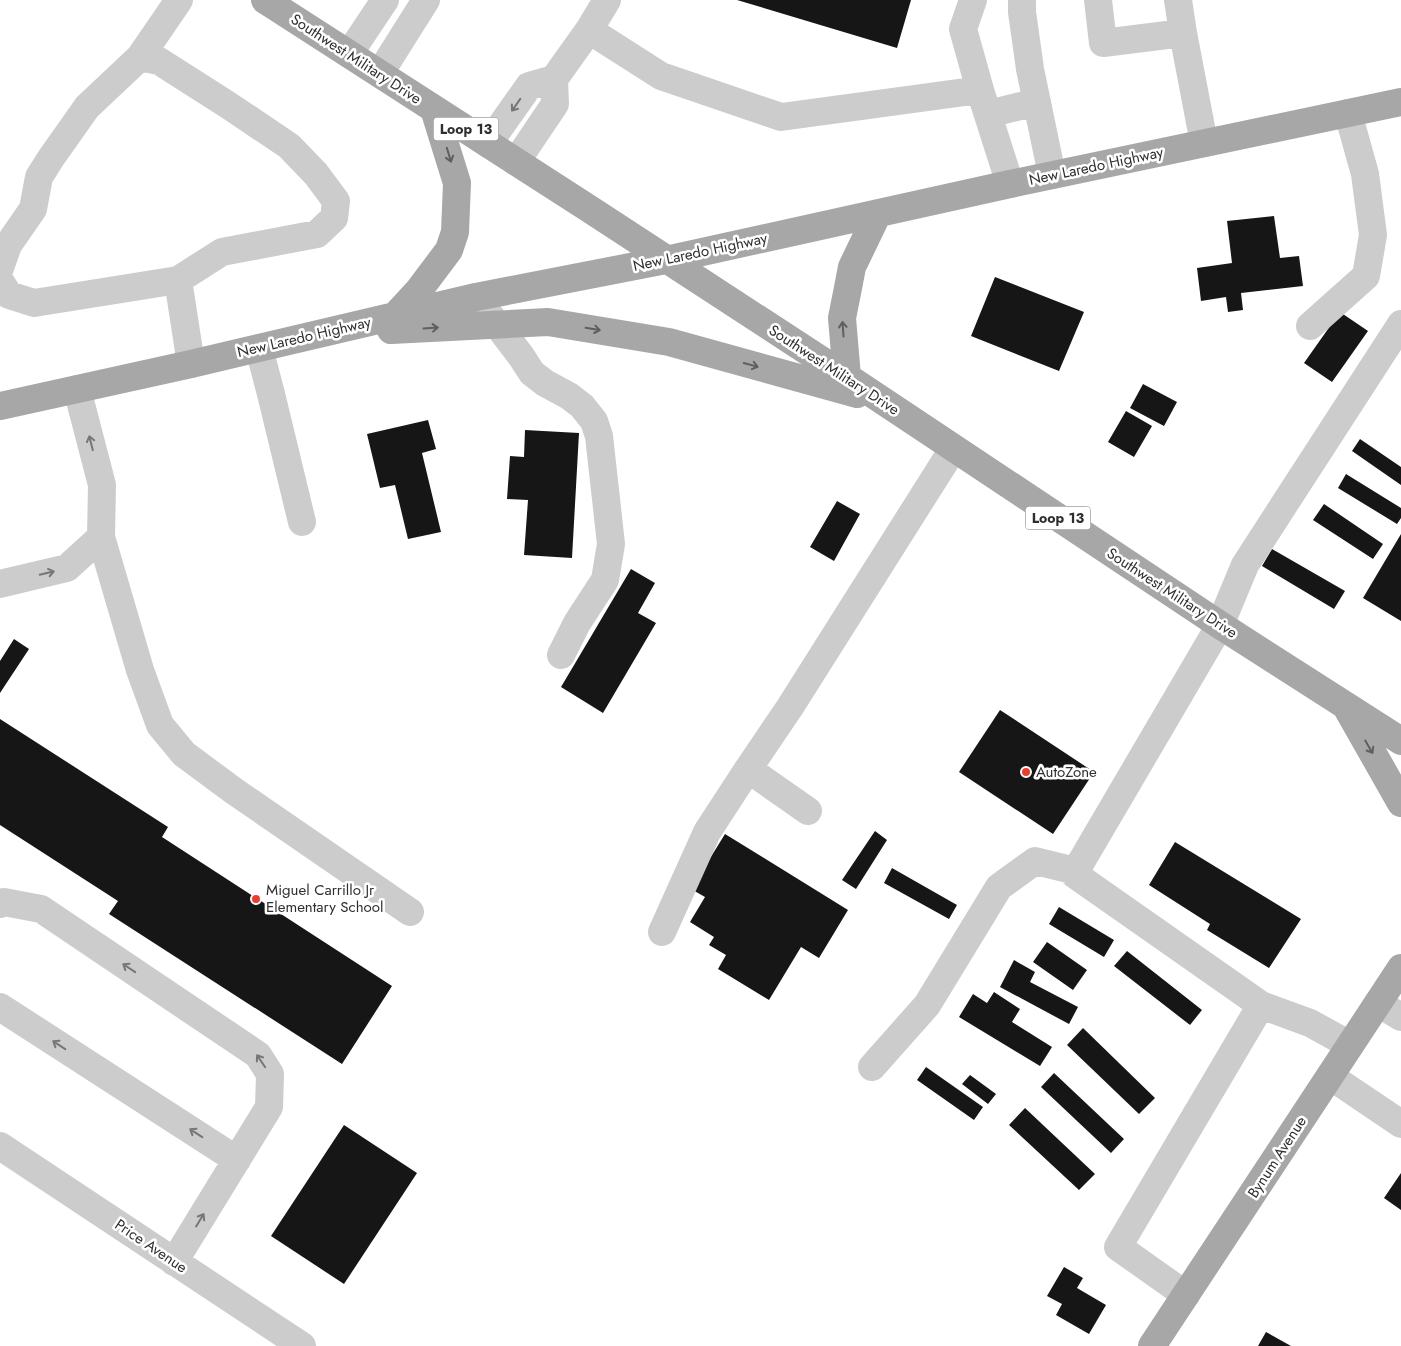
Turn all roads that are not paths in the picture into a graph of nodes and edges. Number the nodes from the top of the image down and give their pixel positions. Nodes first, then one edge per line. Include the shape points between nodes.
1 (179, 0) edge
2 (265, 0) edge
3 (384, 0) edge
4 (426, 0) edge
5 (607, 0) edge
6 (973, 0) edge
7 (1022, 0) edge
8 (1098, 0) edge
9 (1178, 0) edge
10 (589, 30) junction
11 (1183, 33) junction
12 (349, 54) junction
13 (140, 57) junction
14 (380, 74) junction
15 (554, 79) junction
16 (984, 102) junction
17 (1037, 102) junction
18 (1401, 102) edge
19 (434, 109) junction
20 (1348, 113) junction
21 (1204, 143) junction
22 (488, 144) junction
23 (516, 162) junction
24 (1052, 175) junction
25 (1010, 184) junction
26 (878, 213) junction
27 (666, 260) junction
28 (0, 268) edge
29 (178, 280) junction
30 (0, 281) edge
31 (476, 297) junction
32 (394, 316) junction
33 (497, 324) junction
34 (1401, 324) edge
35 (1310, 326) dead end
36 (312, 335) junction
37 (259, 348) junction
38 (191, 364) junction
39 (846, 377) junction
40 (77, 389) junction
41 (881, 401) junction
42 (0, 406) edge
43 (953, 448) junction
44 (302, 522) dead end
45 (101, 538) junction
46 (0, 584) edge
47 (1220, 624) junction
48 (561, 655) dead end
49 (1345, 705) junction
50 (1401, 741) edge
51 (748, 769) junction
52 (1401, 803) edge
53 (808, 811) dead end
54 (1076, 871) junction
55 (0, 904) edge
56 (410, 912) dead end
57 (662, 932) dead end
58 (1401, 968) edge
59 (1378, 1004) junction
60 (1261, 1005) junction
61 (0, 1007) edge
62 (1401, 1017) edge
63 (1350, 1045) junction
64 (872, 1067) dead end
65 (1330, 1076) junction
66 (1401, 1124) edge
67 (0, 1146) edge
68 (237, 1160) junction
69 (174, 1262) junction
70 (1186, 1295) junction
71 (1156, 1345) edge
72 (302, 1346) edge

1 - 13 street
2 - 12 main road, Southwest Military Drive / Loop 13
3 - 12 street
4 - 14 street
5 - 10 street
6 - 16 street via 963,29
7 - 17 street
8 - 11 street via 1103,43
9 - 11 street
10 - 15 street
10 - 16 street via 661,76 781,117
11 - 21 street
12 - 14 main road, Southwest Military Drive / Loop 13
13 - 28 street via 88,107 51,158 39,177 33,210 8,245
13 - 29 street via 159,62 289,146 336,201 334,218 318,234 222,252
14 - 19 main road, Southwest Military Drive / Loop 13
15 -> 22 street via 529,86
15 - 23 street via 555,104
16 - 17 street
16 - 25 street
17 - 24 street
18 - 20 main road, New Laredo Highway
19 - 22 main road, Southwest Military Drive / Loop 13
19 -> 32 main road via 458,183 455,232 448,250 419,290
20 - 21 main road, New Laredo Highway
20 - 35 street via 1365,174 1373,235 1366,276
21 - 24 main road, New Laredo Highway
22 - 23 main road, Southwest Military Drive / Loop 13
23 - 27 main road, Southwest Military Drive / Loop 13
24 - 25 main road, New Laredo Highway
25 - 26 main road, New Laredo Highway
26 - 27 main road, New Laredo Highway
39 -> 26 main road via 842,318 852,267
27 - 31 main road, New Laredo Highway
27 - 39 main road, Southwest Military Drive / Loop 13
29 - 30 street via 34,302 9,295
29 - 38 street
31 - 32 main road, New Laredo Highway
31 - 33 street
32 - 36 main road, New Laredo Highway
36 -> 33 main road
33 -> 41 main road via 548,322 670,342
33 - 48 street via 532,373 582,406 594,421 599,436 611,544 605,580
34 - 47 street via 1245,565
36 - 37 main road, New Laredo Highway
37 - 38 main road, New Laredo Highway
37 - 44 street
38 - 40 main road, New Laredo Highway
39 - 41 main road, Southwest Military Drive / Loop 13
40 - 42 main road, New Laredo Highway
45 -> 40 street via 102,485
41 - 43 main road, Southwest Military Drive / Loop 13
43 - 47 main road, Southwest Military Drive / Loop 13
43 - 51 street
46 -> 45 street via 67,568
45 - 56 street via 140,670 160,724 184,754
47 - 49 main road, Southwest Military Drive / Loop 13
47 - 54 street
49 - 50 main road, Southwest Military Drive / Loop 13
49 -> 52 main road
51 - 53 street
51 - 57 street via 707,832
54 - 60 street via 1074,874
54 - 64 street via 1035,861 998,887 927,1005
68 -> 55 street via 270,1107 270,1074 258,1055 41,908
58 - 59 main road, Bynum Avenue
59 - 62 street
59 - 63 main road, Bynum Avenue
60 - 63 street via 1310,1023
60 - 70 street via 1118,1247
68 -> 61 street
63 - 65 main road, Bynum Avenue
65 - 66 street
65 - 70 main road, Bynum Avenue
67 - 69 street, Price Avenue
69 -> 68 street
69 - 72 street, Price Avenue
70 - 71 main road, Bynum Avenue

